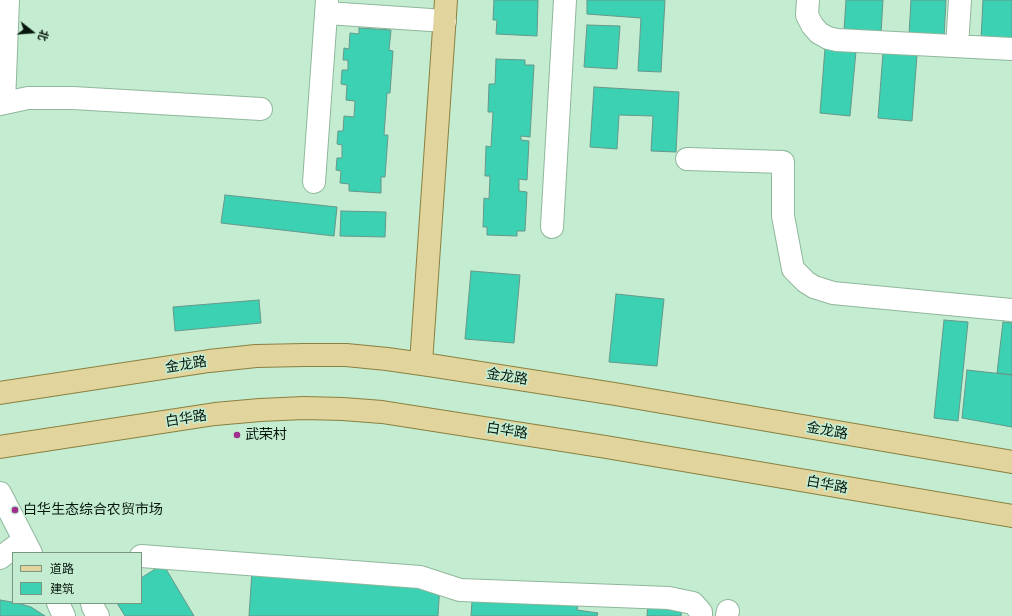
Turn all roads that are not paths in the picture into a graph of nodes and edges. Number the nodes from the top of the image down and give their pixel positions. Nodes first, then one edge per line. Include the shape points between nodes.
1 (8, 0) edge
2 (446, 0) edge
3 (565, 0) edge
4 (808, 0) edge
5 (960, 0) edge
6 (327, 6) edge
7 (444, 21) junction
8 (957, 46) junction
9 (1012, 49) edge
10 (2, 104) edge
11 (261, 109) dead end
12 (687, 159) dead end
13 (314, 182) dead end
14 (552, 227) dead end
15 (1012, 310) edge
16 (421, 363) junction
17 (0, 393) edge
18 (0, 447) edge
19 (1012, 462) edge
20 (0, 493) edge
21 (1012, 516) edge
22 (28, 546) edge
23 (14, 552) edge
24 (12, 553) edge
25 (142, 556) edge
26 (0, 558) edge
27 (58, 604) edge
28 (92, 604) edge
29 (64, 616) edge
30 (98, 616) edge
31 (701, 616) edge

1 - 10 street
2 - 7 main road
3 - 14 street
4 - 8 street via 807,15 812,25 828,38
5 - 8 street
6 - 7 street
6 - 13 street
7 - 16 main road
8 - 9 street
10 - 11 street via 28,98 73,98
12 - 15 street via 782,162 783,216 793,269 814,287 833,293
16 - 17 main road, 金龙路 via 346,355 256,356
16 - 19 main road, 金龙路
18 - 21 main road, 白华路 via 215,414 304,408 343,409 382,412 591,445
20 - 22 street
22 - 23 street
24 - 26 street
25 - 31 street via 420,577 460,590 669,598 693,603 701,612
27 - 29 street
28 - 30 street

